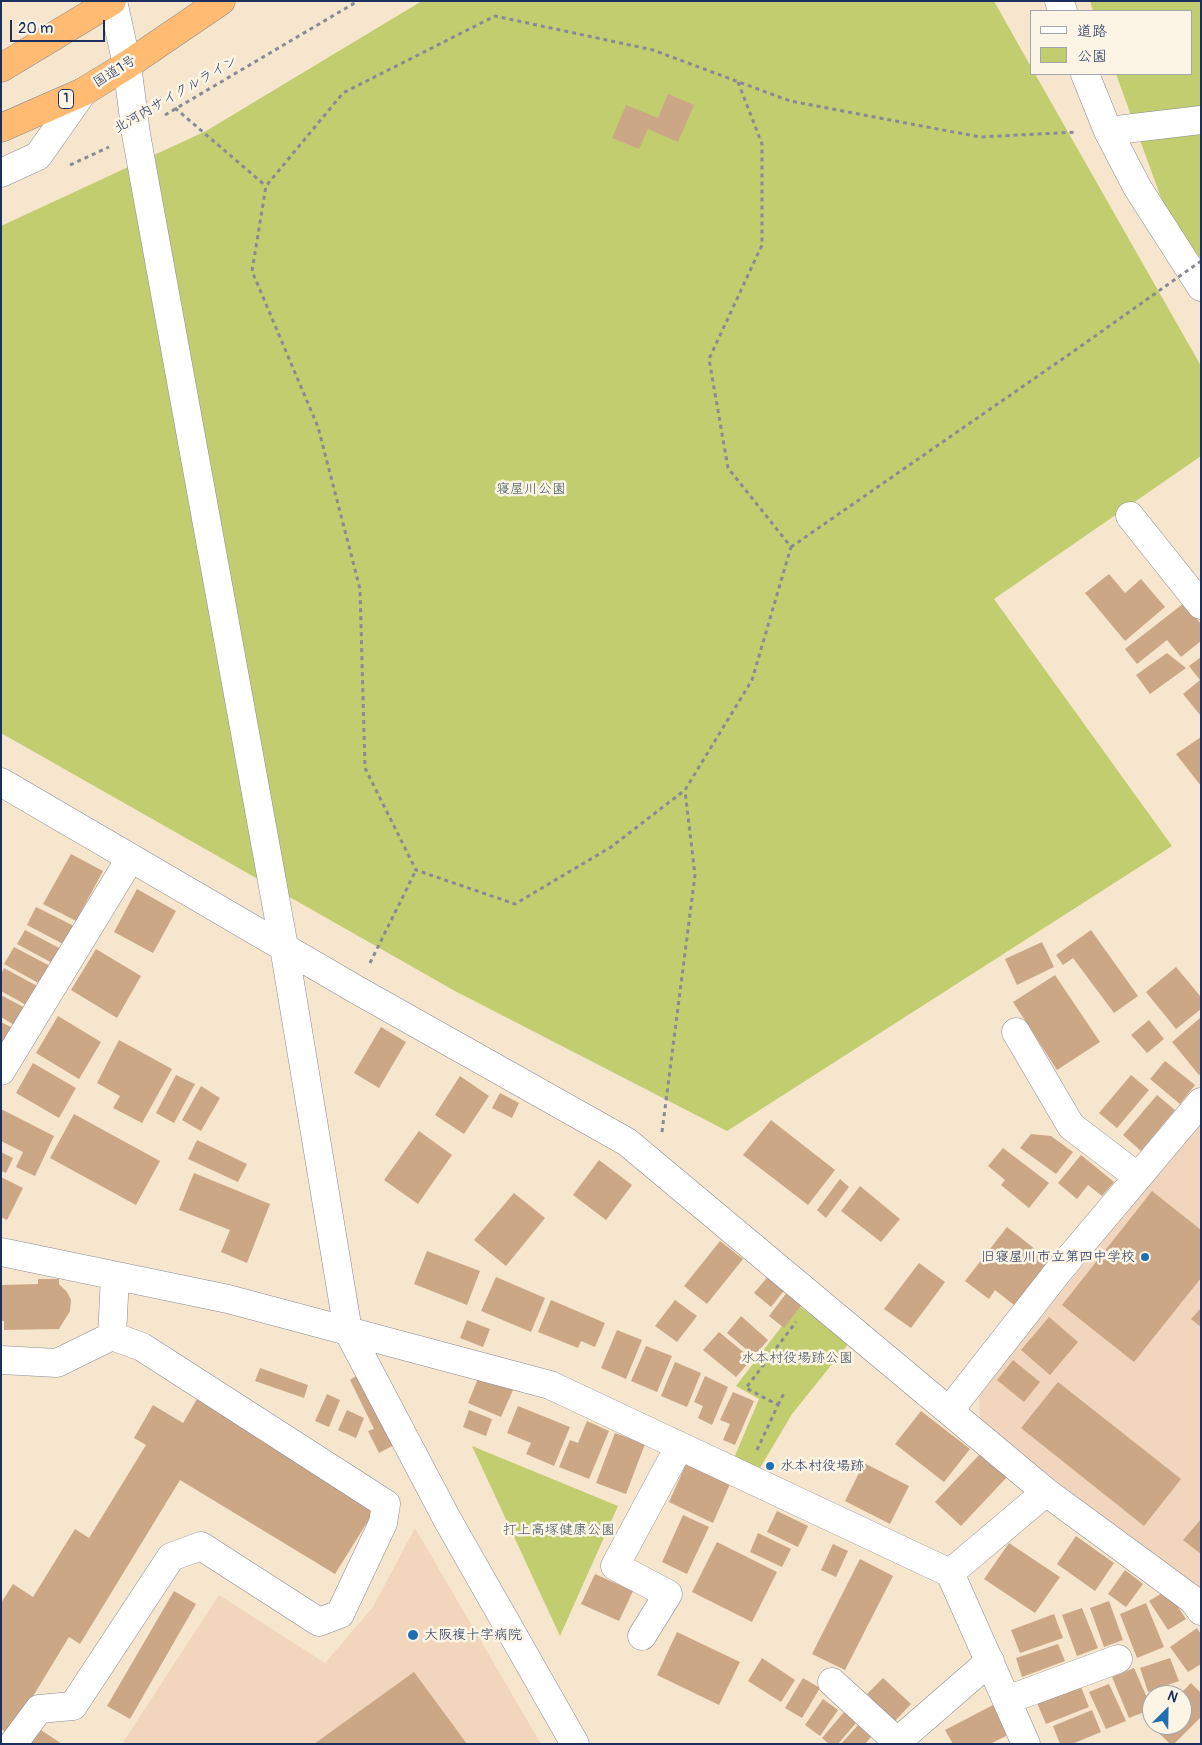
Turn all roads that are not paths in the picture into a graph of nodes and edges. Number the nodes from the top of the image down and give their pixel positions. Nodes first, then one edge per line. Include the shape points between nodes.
1 (112, 1) edge
2 (224, 3) edge
3 (127, 65) junction
4 (6, 66) edge
5 (1085, 75) edge
6 (83, 92) junction
7 (1201, 120) edge
8 (1, 128) edge
9 (1108, 131) junction
10 (1, 173) edge
11 (1201, 287) edge
12 (1130, 516) dead end
13 (1201, 605) edge
14 (1, 782) edge
15 (130, 859) junction
16 (284, 947) junction
17 (1016, 1032) dead end
18 (1, 1071) edge
19 (1201, 1102) edge
20 (1138, 1177) junction
21 (1, 1252) edge
22 (115, 1276) junction
23 (348, 1331) junction
24 (112, 1336) junction
25 (1, 1360) edge
26 (949, 1411) junction
27 (679, 1447) junction
28 (1046, 1492) junction
29 (950, 1573) junction
30 (1201, 1611) edge
31 (642, 1636) dead end
32 (1118, 1659) dead end
33 (990, 1662) junction
34 (832, 1682) dead end
35 (1006, 1700) junction
36 (898, 1742) edge
37 (13, 1744) edge
38 (575, 1744) edge
39 (1026, 1744) edge

1 - 3 street
1 - 4 highway
2 - 3 highway, 国道1号 / 1
3 - 6 highway, 国道1号 / 1
3 - 16 street via 136,134
5 - 9 street
6 - 8 highway, 国道1号 / 1
6 - 10 street via 38,156
7 - 9 street
9 - 11 street via 1137,187
12 - 13 street
14 - 15 street
15 - 16 street
15 - 18 street
16 - 23 street
16 - 26 street via 628,1142
17 - 20 street via 1071,1126
19 - 20 street
20 - 26 street via 1057,1273
21 - 22 street
22 - 23 street via 228,1299
22 - 24 street
23 - 27 street via 550,1385
23 - 38 street via 447,1519
24 - 25 street via 57,1363
24 - 37 street via 142,1347 386,1504 383,1523 340,1614 319,1622 201,1546 171,1557 73,1706 39,1709
26 - 28 street
27 - 29 street
27 - 31 street via 615,1566 668,1594
28 - 29 street
28 - 30 street via 1193,1600
29 - 33 street
32 - 35 street
33 - 35 street
33 - 36 street
34 - 36 street
35 - 39 street

